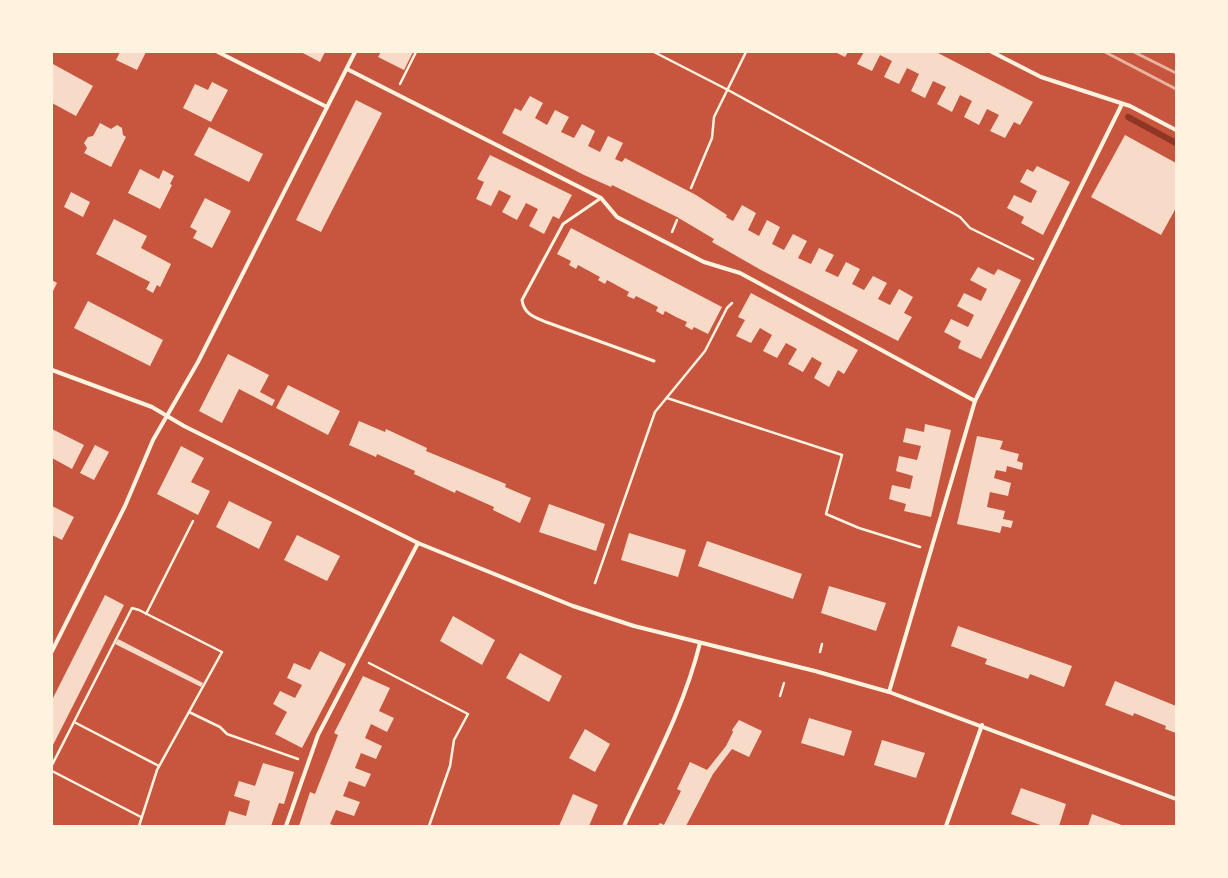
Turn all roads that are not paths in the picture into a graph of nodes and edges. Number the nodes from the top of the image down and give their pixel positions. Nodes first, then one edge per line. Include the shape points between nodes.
1 (218, 52) edge
2 (355, 52) edge
3 (992, 52) edge
4 (346, 69) junction
5 (1122, 104) junction
6 (327, 107) junction
7 (1176, 130) edge
8 (600, 198) junction
9 (654, 361) dead end
10 (52, 370) edge
11 (975, 401) junction
12 (167, 416) junction
13 (418, 544) junction
14 (700, 643) junction
15 (52, 651) edge
16 (889, 692) junction
17 (982, 726) junction
18 (1176, 799) edge
19 (286, 826) edge
20 (624, 826) edge
21 (946, 826) edge

1 - 6 street
2 - 4 street
3 - 5 street via 1041,77
4 - 6 street
4 - 8 street
5 - 7 street
5 - 11 street
6 - 12 street via 198,362
8 - 9 lane via 564,224 522,300 523,309 529,315 546,322
8 - 11 street via 617,217 704,262 740,273
10 - 12 street via 123,395
11 - 16 street
12 - 13 street
12 - 15 street via 153,440 125,506
13 - 14 street via 573,606 634,626
13 - 19 street via 318,735
14 - 16 street
14 - 20 street via 693,672 681,703
16 - 17 street
17 - 18 street
17 - 21 street

